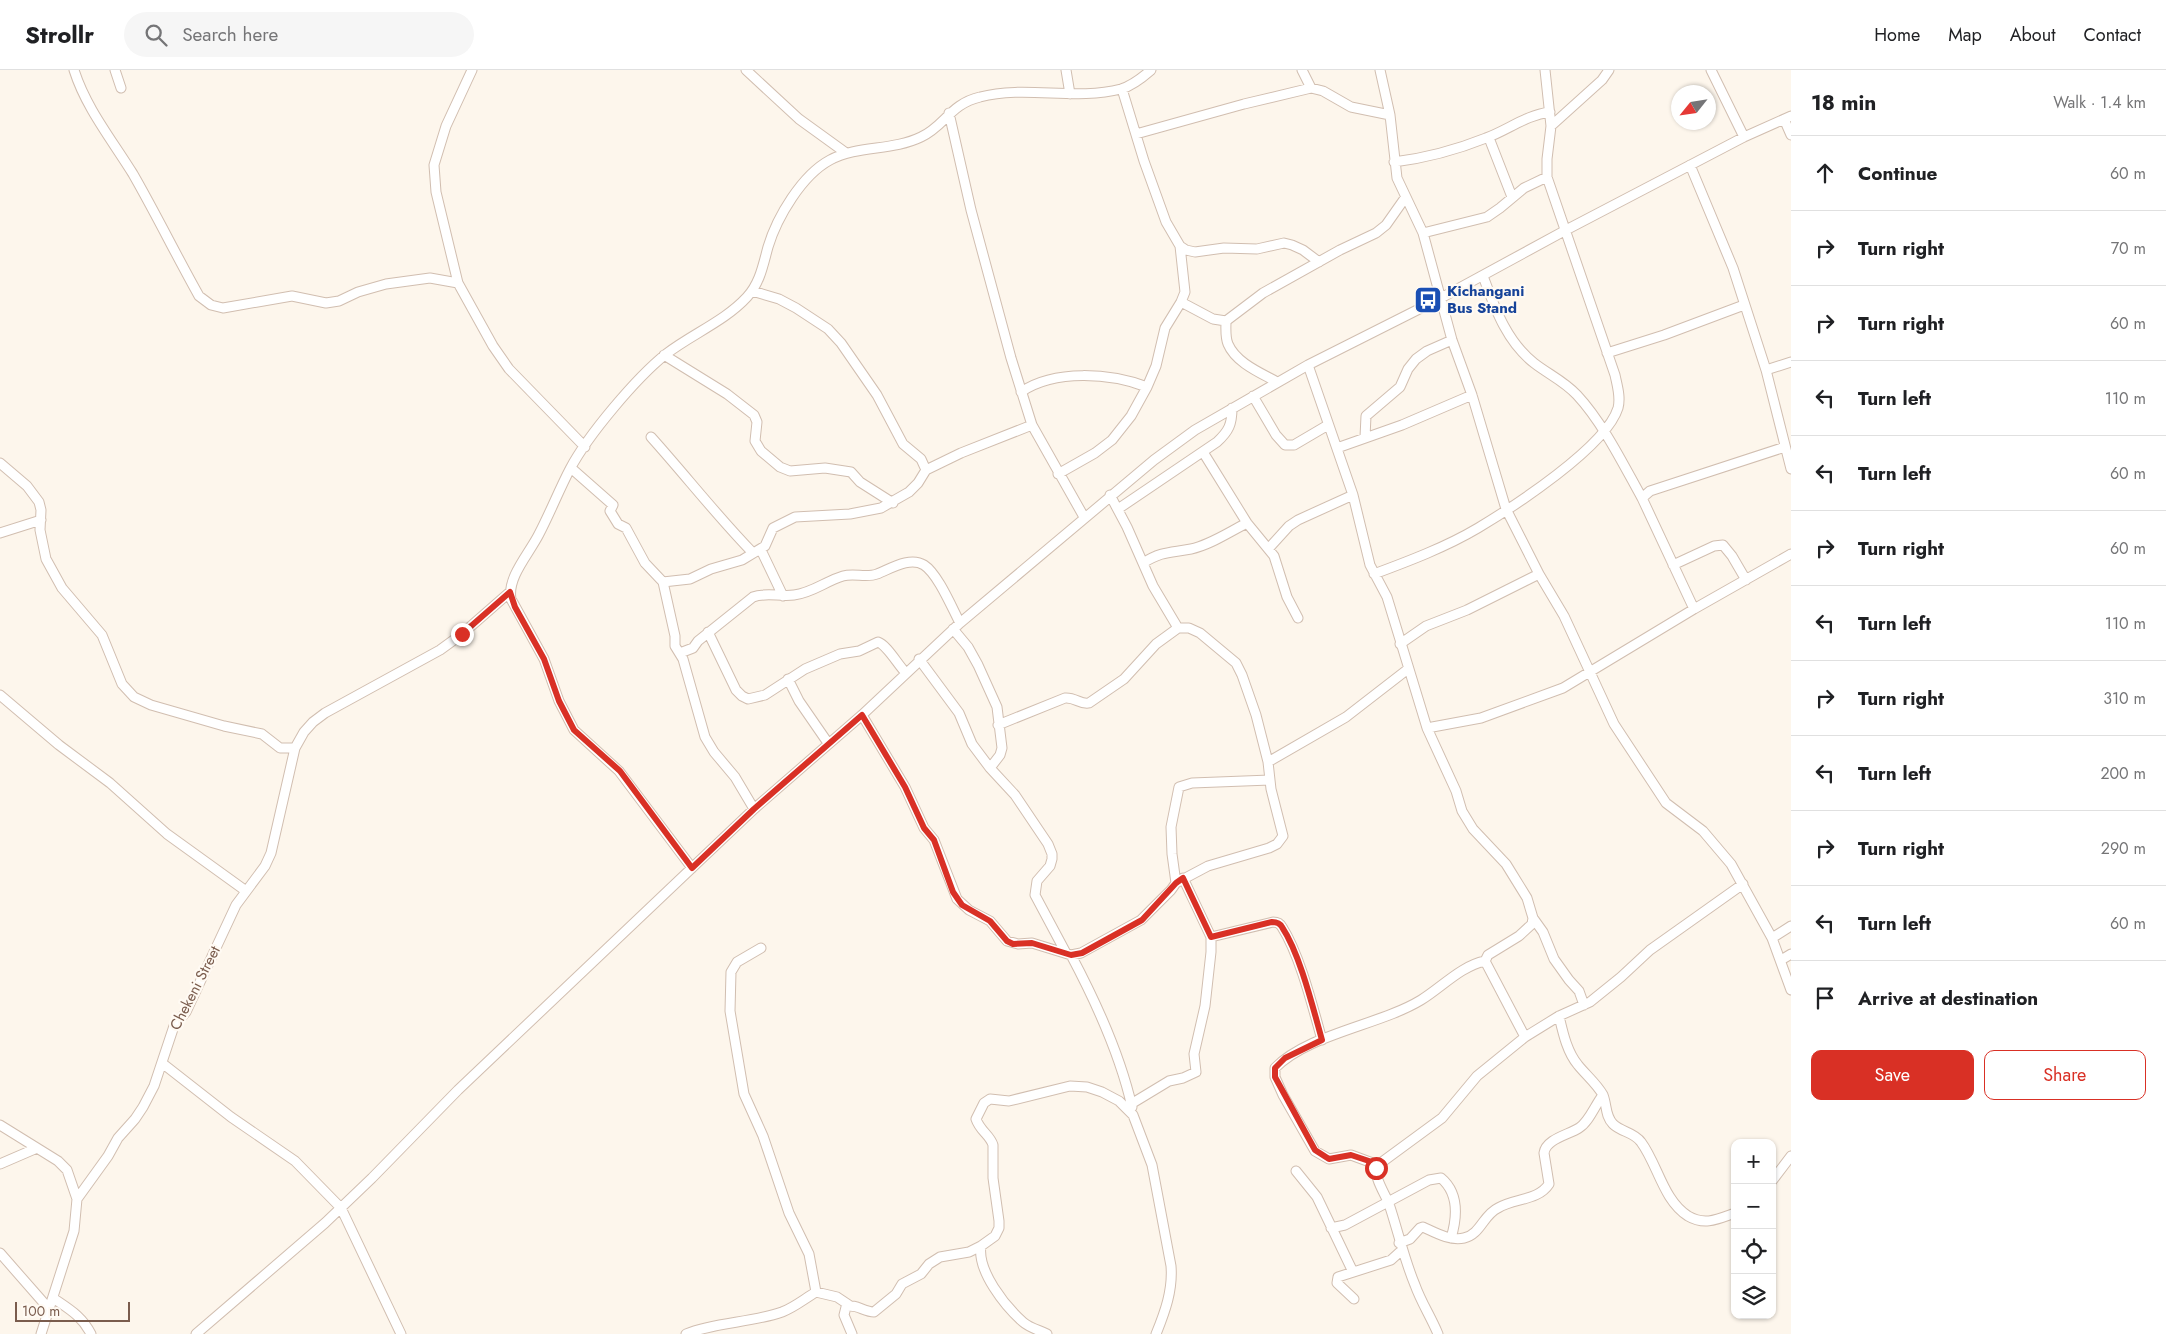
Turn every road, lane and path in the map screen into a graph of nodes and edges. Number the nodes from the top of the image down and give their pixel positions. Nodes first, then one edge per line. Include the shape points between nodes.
1 (74, 70) edge
2 (115, 70) edge
3 (472, 70) edge
4 (746, 70) edge
5 (1066, 70) edge
6 (1151, 70) edge
7 (1302, 70) edge
8 (1380, 70) edge
9 (1545, 70) edge
10 (1609, 70) edge
11 (1711, 70) edge
12 (121, 88) dead end
13 (1311, 88) junction
14 (1122, 89) junction
15 (1070, 94) junction
16 (949, 112) junction
17 (1550, 112) junction
18 (1390, 115) junction
19 (1787, 117) edge
20 (1551, 126) junction
21 (1136, 134) junction
22 (1791, 135) edge
23 (1489, 138) junction
24 (1744, 138) junction
25 (846, 153) junction
26 (1394, 162) junction
27 (1690, 166) junction
28 (1547, 177) junction
29 (1512, 197) junction
30 (1404, 198) junction
31 (1566, 230) junction
32 (1422, 233) junction
33 (1180, 246) junction
34 (1319, 262) junction
35 (1482, 276) junction
36 (458, 283) junction
37 (752, 291) junction
38 (1441, 298) junction
39 (1181, 302) junction
40 (1744, 305) junction
41 (1226, 321) junction
42 (1452, 340) junction
43 (1607, 353) junction
44 (664, 355) junction
45 (1791, 362) edge
46 (1308, 365) junction
47 (1766, 370) junction
48 (1277, 382) junction
49 (1147, 387) junction
50 (1021, 392) junction
51 (1254, 396) junction
52 (1472, 396) junction
53 (1232, 408) junction
54 (1032, 425) junction
55 (1328, 425) junction
56 (1603, 433) junction
57 (651, 437) dead end
58 (1364, 437) junction
59 (585, 447) junction
60 (1785, 447) junction
61 (1338, 448) junction
62 (1203, 452) junction
63 (0, 463) edge
64 (570, 468) junction
65 (1791, 469) edge
66 (926, 470) junction
67 (1058, 474) junction
68 (1353, 494) junction
69 (1110, 495) junction
70 (1642, 498) junction
71 (892, 503) junction
72 (1118, 509) junction
73 (1506, 509) junction
74 (1084, 517) junction
75 (41, 520) junction
76 (1247, 522) junction
77 (0, 533) edge
78 (1270, 548) junction
79 (757, 552) junction
80 (1791, 554) edge
81 (1143, 563) junction
82 (1673, 565) junction
83 (1374, 574) junction
84 (1539, 574) junction
85 (1746, 580) junction
86 (663, 582) junction
87 (510, 592) junction
88 (783, 596) junction
89 (1694, 609) junction
90 (1298, 618) dead end
91 (956, 626) junction
92 (1178, 628) junction
93 (708, 632) junction
94 (1400, 644) junction
95 (680, 653) junction
96 (919, 659) junction
97 (1408, 670) junction
98 (1589, 672) junction
99 (906, 673) junction
100 (788, 678) junction
101 (0, 695) edge
102 (862, 715) junction
103 (998, 725) junction
104 (1427, 728) junction
105 (828, 743) junction
106 (295, 748) junction
107 (1268, 762) junction
108 (990, 768) junction
109 (1270, 780) junction
110 (754, 809) junction
111 (692, 868) junction
112 (1180, 881) junction
113 (1744, 884) junction
114 (246, 891) junction
115 (1533, 918) junction
116 (1791, 926) edge
117 (1211, 937) junction
118 (1772, 938) junction
119 (761, 948) dead end
120 (1068, 954) junction
121 (1791, 954) edge
122 (1485, 960) junction
123 (1781, 960) junction
124 (1791, 990) edge
125 (1584, 1005) junction
126 (1559, 1016) junction
127 (1525, 1037) junction
128 (1322, 1040) junction
129 (162, 1063) junction
130 (1603, 1095) junction
131 (1131, 1104) junction
132 (1133, 1115) junction
133 (0, 1125) edge
134 (37, 1148) junction
135 (1791, 1156) edge
136 (0, 1164) edge
137 (1378, 1164) junction
138 (1296, 1171) dead end
139 (1776, 1176) edge
140 (77, 1199) junction
141 (1388, 1203) junction
142 (341, 1208) junction
143 (1731, 1214) edge
144 (1331, 1228) junction
145 (1451, 1238) junction
146 (982, 1246) junction
147 (1401, 1247) junction
148 (0, 1252) edge
149 (1353, 1272) junction
150 (816, 1292) junction
151 (53, 1298) junction
152 (1354, 1299) dead end
153 (849, 1305) junction
154 (50, 1310) junction
155 (208, 1330) edge
156 (41, 1334) edge
157 (91, 1334) edge
158 (196, 1334) edge
159 (401, 1334) edge
160 (686, 1334) edge
161 (852, 1334) edge
162 (1047, 1334) edge
163 (1156, 1334) edge
164 (1438, 1334) edge

1 - 36 street via 87,103 133,174 199,296 211,305 223,308 292,296 326,303 406,281 430,278
2 - 12 street
3 - 36 street via 446,126 434,165 438,201
4 - 25 street via 799,119
5 - 15 street
6 - 14 street
7 - 13 street
8 - 18 street
9 - 17 street
10 - 20 street
11 - 24 street
13 - 18 street via 1323,90 1351,106
13 - 21 street
14 - 15 street
14 - 21 street
15 - 16 street via 981,96
16 - 25 street via 925,136 911,142
16 - 50 street via 971,210
17 - 20 street
17 - 23 street via 1527,118
18 - 26 street
19 - 22 street
19 - 24 street
20 - 28 street
21 - 33 street via 1166,222
23 - 26 street via 1427,158
23 - 29 street
24 - 27 street
25 - 37 street via 812,172 797,190 774,233
26 - 30 street
27 - 31 street
27 - 40 street via 1733,268
28 - 29 street
28 - 31 street
29 - 32 street via 1487,217
30 - 32 street
30 - 34 street via 1393,217 1380,230
31 - 35 street
31 - 43 street
32 - 38 street
33 - 34 street via 1195,252 1224,248 1257,249 1284,243 1292,244
33 - 39 street via 1185,292
34 - 41 street via 1263,293
35 - 38 street
35 - 56 street via 1502,324 1516,347 1565,383 1595,418
36 - 59 street via 509,369
37 - 44 street via 719,319
37 - 66 street via 787,303 828,329 842,343 877,395 903,444 921,459
38 - 42 street
38 - 46 street
39 - 41 street via 1213,320
39 - 49 street via 1165,328
40 - 43 street
40 - 47 street
41 - 48 street via 1227,339 1233,351 1242,361
42 - 52 street
42 - 58 street via 1416,359 1400,387 1366,416
43 - 56 street via 1615,375 1619,402
44 - 59 street via 618,403
44 - 71 street via 754,415 757,422 754,441 780,467 790,471 825,468 851,472 860,482
45 - 47 street
46 - 48 street
46 - 55 street
47 - 60 street
48 - 51 street
49 - 50 street via 1129,380 1105,377 1062,378 1038,382
49 - 67 street via 1131,416 1112,440
50 - 54 street
51 - 53 street
51 - 55 street via 1285,446 1294,445
52 - 58 street
52 - 73 street
53 - 62 street via 1229,430
53 - 69 street via 1195,430
54 - 66 street
54 - 67 street
55 - 61 street
56 - 70 street
56 - 73 street via 1562,470
57 - 79 street via 709,506
58 - 61 street
59 - 64 street
60 - 65 street
60 - 70 street via 1650,491
61 - 68 street
62 - 72 street
62 - 76 street
63 - 75 street via 34,494 39,502
64 - 86 street via 613,505 610,511 618,524 626,528 645,563
64 - 87 street
66 - 71 street via 909,492
67 - 74 street
68 - 78 street via 1298,520
68 - 83 street
69 - 72 street
69 - 74 street
70 - 82 street
71 - 79 street via 850,514 806,515 788,519 773,528
72 - 81 street
73 - 83 street via 1454,540
73 - 84 street
74 - 91 street
75 - 77 street
75 - 106 street via 46,559 62,588 102,634 128,693 151,705 262,734 280,748
76 - 78 street
76 - 81 street via 1202,546 1166,552
78 - 90 street
79 - 86 street via 690,580
79 - 88 street
80 - 85 street
81 - 92 street
82 - 85 street via 1714,546 1723,546
82 - 89 street
83 - 94 street via 1387,597
84 - 94 street via 1467,610 1426,626
84 - 98 street via 1564,616
85 - 89 street
86 - 95 street via 675,646
87 - 106 street, Chekeni Street via 440,650 313,722
87 - 111 street via 544,659 559,701 574,730 620,771
88 - 91 street via 814,590 844,576 877,574 892,566 920,562 934,577
88 - 93 street via 752,597
89 - 98 street
91 - 96 street
91 - 103 street via 990,689 997,707
92 - 103 street via 1156,644 1124,679 1089,702 1065,698
92 - 107 street via 1200,633 1236,664 1248,688
93 - 95 street via 693,648
93 - 100 street via 742,696 765,695
94 - 97 street
95 - 110 street via 705,737
96 - 99 street
96 - 108 street via 959,713 972,744
97 - 104 street
97 - 107 street via 1346,717
98 - 104 street via 1551,693 1481,718
98 - 113 street via 1614,724 1662,797 1703,832
99 - 100 street via 886,647 878,642 859,651 832,657
99 - 102 street
100 - 105 street via 799,701
101 - 114 street via 110,783 167,834
102 - 105 street
102 - 120 street via 905,787 924,828 934,840 951,887 962,905 990,921 1007,941 1032,943
103 - 108 street via 1002,748
104 - 115 street via 1456,790 1465,818 1506,864 1527,898
105 - 110 street
106 - 114 street, Chekeni Street via 271,853 266,866
107 - 109 street
108 - 120 street via 1016,795 1052,854 1050,866 1038,881 1035,895
109 - 112 street via 1282,840 1269,848 1208,866
109 - 112 street via 1192,783 1179,788 1171,827 1172,854
110 - 111 street
111 - 142 street via 458,1090
112 - 117 street
112 - 120 street via 1142,920 1082,953
113 - 118 street
113 - 125 street via 1650,950
114 - 129 street, Chekeni Street via 236,905 186,1012 174,1026
115 - 122 street via 1527,930
115 - 125 street via 1543,932 1554,959 1579,991
116 - 118 street
117 - 128 street via 1278,922 1295,955
117 - 131 street via 1204,1006 1194,1054 1196,1072 1169,1081
118 - 123 street
119 - 150 street via 736,962 731,972 730,1011 744,1094 763,1136 789,1213 809,1254
120 - 131 street via 1086,982
121 - 123 street
122 - 127 street
122 - 128 street via 1467,966 1419,1002
123 - 124 street
125 - 126 street
126 - 127 street
126 - 130 street via 1568,1048
127 - 137 street via 1477,1076 1442,1118
128 - 137 street via 1285,1058 1275,1068 1275,1077 1315,1150 1329,1159 1351,1155
129 - 140 street, Chekeni Street via 143,1107
129 - 142 street via 295,1161
130 - 143 street via 1610,1120 1641,1141 1679,1209 1689,1217 1708,1223
130 - 145 street via 1580,1127 1544,1148 1549,1184 1546,1190 1497,1208 1472,1235 1462,1239
131 - 132 street
132 - 146 street via 1119,1101 1087,1087 1070,1086 1009,1101 990,1099 984,1103 976,1119 979,1128 992,1140 999,1228 995,1236
132 - 163 street via 1152,1165 1171,1266 1172,1281 1167,1304
133 - 134 street
134 - 136 street
134 - 140 street via 58,1160 67,1170
135 - 139 street
137 - 141 street via 1378,1180
138 - 144 street via 1317,1197
140 - 151 street via 74,1231
141 - 144 street
141 - 145 street via 1429,1180 1441,1178 1451,1192 1457,1210
141 - 147 street
142 - 155 street
142 - 159 street
144 - 149 street
145 - 147 street via 1423,1227
146 - 153 street via 969,1252 940,1257 921,1274 902,1284 896,1294 874,1312
146 - 162 street via 983,1266 1000,1296 1023,1322
147 - 149 street via 1391,1260
147 - 164 street
148 - 154 street
149 - 152 street via 1336,1280
150 - 153 street via 837,1297
150 - 160 street via 781,1312
151 - 154 street
151 - 157 street via 85,1321
153 - 161 street via 843,1310
154 - 156 street
155 - 158 street

